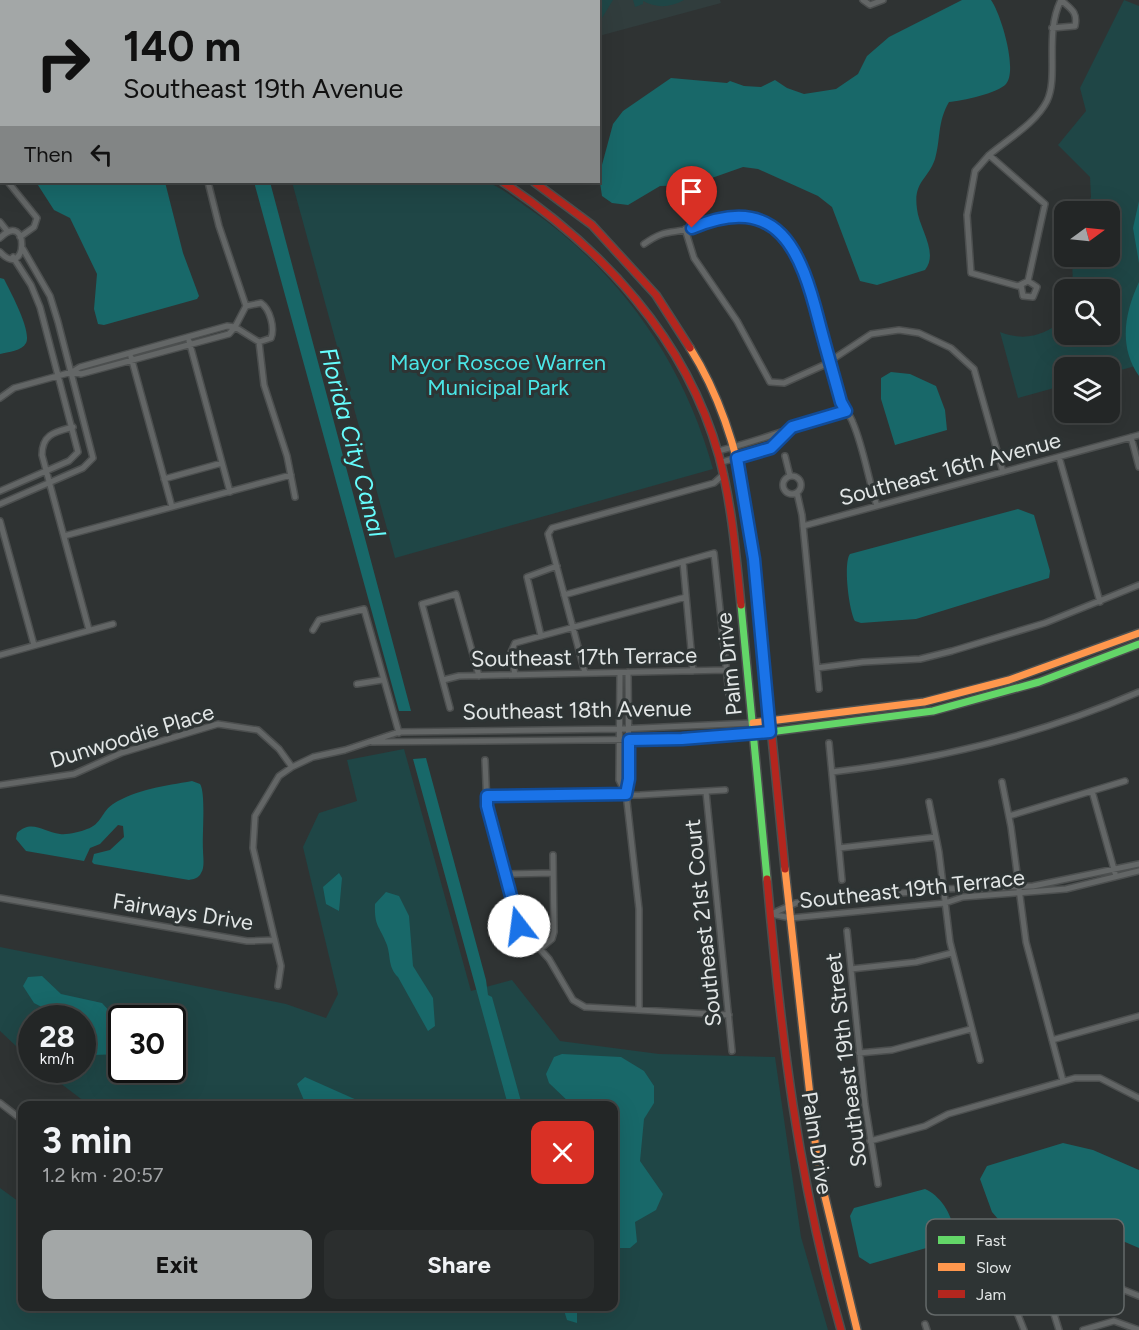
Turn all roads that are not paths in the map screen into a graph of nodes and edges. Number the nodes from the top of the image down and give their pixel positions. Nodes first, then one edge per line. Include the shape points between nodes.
1 (863, 0) edge
2 (883, 0) edge
3 (1060, 0) edge
4 (1052, 27) junction
5 (989, 155) junction
6 (9, 183) edge
7 (208, 183) edge
8 (504, 183) edge
9 (535, 183) edge
10 (0, 222) edge
11 (684, 229) junction
12 (8, 232) junction
13 (20, 237) junction
14 (0, 238) edge
15 (644, 244) dead end
16 (23, 249) junction
17 (0, 253) edge
18 (14, 258) junction
19 (1028, 281) junction
20 (1021, 285) junction
21 (246, 306) junction
22 (235, 327) junction
23 (188, 337) junction
24 (258, 342) junction
25 (190, 345) junction
26 (130, 353) junction
27 (829, 359) junction
28 (132, 360) junction
29 (72, 372) junction
30 (59, 376) junction
31 (0, 398) edge
32 (846, 411) junction
33 (73, 427) junction
34 (792, 427) junction
35 (1139, 435) edge
36 (1131, 437) junction
37 (733, 447) junction
38 (718, 451) junction
39 (785, 456) dead end
40 (1059, 457) junction
41 (737, 458) junction
42 (722, 462) junction
43 (222, 463) junction
44 (1139, 467) edge
45 (46, 471) junction
46 (1003, 472) junction
47 (724, 474) junction
48 (291, 475) junction
49 (790, 476) junction
50 (164, 479) junction
51 (50, 483) junction
52 (714, 483) junction
53 (726, 487) junction
54 (0, 491) edge
55 (230, 492) junction
56 (797, 493) junction
57 (295, 497) dead end
58 (0, 504) edge
59 (877, 506) junction
60 (172, 507) junction
61 (0, 520) edge
62 (803, 526) junction
63 (64, 536) junction
64 (683, 562) junction
65 (557, 566) junction
66 (1139, 585) edge
67 (564, 595) junction
68 (686, 597) junction
69 (1100, 602) junction
70 (113, 624) dead end
71 (573, 627) junction
72 (89, 630) junction
73 (314, 630) dead end
74 (1139, 633) edge
75 (541, 636) junction
76 (1139, 644) edge
77 (34, 645) junction
78 (0, 655) edge
79 (817, 668) junction
80 (726, 670) junction
81 (693, 671) junction
82 (628, 672) junction
83 (620, 673) junction
84 (585, 674) junction
85 (515, 675) junction
86 (479, 676) junction
87 (382, 680) junction
88 (443, 680) junction
89 (357, 684) dead end
90 (819, 689) dead end
91 (1139, 692) edge
92 (729, 694) dead end
93 (450, 708) dead end
94 (769, 721) junction
95 (753, 723) junction
96 (629, 728) junction
97 (619, 729) junction
98 (399, 732) junction
99 (770, 732) junction
100 (754, 734) junction
101 (619, 740) junction
102 (629, 740) junction
103 (401, 741) junction
104 (366, 742) junction
105 (829, 742) dead end
106 (485, 760) dead end
107 (292, 767) junction
108 (832, 772) junction
109 (1125, 781) dead end
110 (1002, 782) dead end
111 (0, 785) edge
112 (725, 790) dead end
113 (1092, 791) junction
114 (706, 792) junction
115 (626, 794) junction
116 (487, 796) junction
117 (929, 802) dead end
118 (1009, 816) junction
119 (936, 837) junction
120 (839, 848) junction
121 (553, 855) dead end
122 (1139, 864) edge
123 (1114, 870) junction
124 (1139, 872) edge
125 (554, 873) junction
126 (505, 874) junction
127 (1116, 878) junction
128 (842, 880) dead end
129 (1018, 887) junction
130 (943, 889) junction
131 (923, 890) junction
132 (1019, 894) junction
133 (0, 898) edge
134 (945, 903) junction
135 (790, 904) junction
136 (925, 905) junction
137 (771, 914) junction
138 (791, 918) junction
139 (847, 931) dead end
140 (274, 940) junction
141 (540, 949) junction
142 (952, 953) junction
143 (851, 969) junction
144 (278, 986) dead end
145 (639, 1010) junction
146 (729, 1015) junction
147 (1139, 1016) edge
148 (971, 1029) junction
149 (1052, 1040) junction
150 (732, 1051) dead end
151 (859, 1053) junction
152 (980, 1060) dead end
153 (1063, 1081) junction
154 (1139, 1098) edge
155 (0, 1103) edge
156 (18, 1117) edge
157 (870, 1141) junction
158 (878, 1184) dead end
159 (1124, 1290) edge
160 (1139, 1296) edge
161 (1018, 1315) edge
162 (1054, 1315) edge
163 (841, 1330) edge
164 (857, 1330) edge
165 (1024, 1330) edge
166 (1059, 1330) edge
167 (1083, 1330) edge
168 (1139, 1330) edge

1 - 2 street via 870,5
3 - 4 street
3 - 4 street via 1077,16 1075,27
4 - 5 street via 1047,100 1033,119
5 - 19 street via 1045,204
5 - 20 street via 975,171 967,215 971,273
6 - 13 street via 37,218 34,227
7 - 21 street
8 - 38 main road, Palm Drive via 577,234 646,310 693,387
9 - 37 main road, Palm Drive via 592,225 656,295 704,370
10 - 12 street
11 - 15 street via 659,233
11 - 27 street via 722,217 742,217 778,230 798,255
11 - 27 street via 694,258 737,321 770,382 784,383
12 - 13 street
12 - 14 street
13 - 16 street
16 - 18 street
16 - 29 street via 50,296
17 - 18 street
18 - 30 street via 40,307
19 - 20 street
19 - 20 street via 1037,287 1034,297 1023,296
21 - 22 street
21 - 24 street via 261,303 267,309 273,335
22 - 23 street
22 - 24 street
22 - 25 street via 229,334
23 - 25 street
23 - 26 street
24 - 48 street via 264,385
25 - 28 street
25 - 43 street
26 - 28 street
26 - 29 street
27 - 32 street
27 - 46 street via 872,334 891,331 919,333 951,348 974,369
28 - 29 street via 81,374
28 - 50 street
29 - 30 street
29 - 51 street via 93,458 83,468
30 - 31 street via 14,388
30 - 33 street
32 - 34 street
32 - 59 street via 853,422
33 - 45 street via 78,452 69,461
33 - 45 street via 44,440
34 - 37 street
34 - 41 street via 771,448
35 - 36 street, Southeast 16th Avenue
36 - 40 street, Southeast 16th Avenue
36 - 44 street
37 - 38 street
37 - 41 main road, Palm Drive
38 - 42 main road, Palm Drive
39 - 49 street
40 - 46 street, Southeast 16th Avenue
40 - 69 street
41 - 42 street
41 - 94 main road, Palm Drive via 754,559
42 - 47 main road, Palm Drive
43 - 50 street
43 - 55 street
45 - 51 street
45 - 54 street
46 - 59 street, Southeast 16th Avenue
47 - 52 street
47 - 53 main road, Palm Drive
48 - 55 street
48 - 57 street
49 - 56 street via 801,483
49 - 56 street via 783,482 784,488 791,494
50 - 60 street
51 - 58 street
51 - 63 street
52 - 53 street
52 - 65 street via 552,528 548,534
53 - 95 main road, Palm Drive
55 - 60 street
56 - 62 street
59 - 62 street, Southeast 16th Avenue
60 - 63 street
61 - 77 street
62 - 79 street
63 - 72 street
64 - 67 street
64 - 68 street
64 - 80 street via 714,553
65 - 67 street
65 - 75 street via 527,577
66 - 69 street
67 - 71 street
68 - 71 street
68 - 81 street
69 - 79 street via 1045,623 920,659
70 - 72 street
71 - 75 street
71 - 84 street
72 - 77 street
73 - 87 street via 319,620 364,609
74 - 94 main road, Southeast 18th Avenue via 1010,680 924,702
75 - 85 street via 512,647
76 - 99 main road via 1039,682 933,711
77 - 78 street
79 - 90 street
80 - 81 street, Southeast 17th Terrace
80 - 92 street
81 - 82 street, Southeast 17th Terrace
82 - 83 street, Southeast 17th Terrace
82 - 96 street
83 - 84 street, Southeast 17th Terrace
83 - 97 street
84 - 85 street, Southeast 17th Terrace
85 - 86 street, Southeast 17th Terrace
86 - 88 street, Southeast 17th Terrace
86 - 88 street via 456,594 422,604
87 - 89 street
87 - 98 street
88 - 93 street
91 - 108 street via 993,742 900,764
94 - 95 main road, Southeast 18th Avenue
94 - 99 main road, Palm Drive
95 - 96 street, Southeast 18th Avenue
95 - 100 main road, Palm Drive
96 - 97 street, Southeast 18th Avenue
96 - 102 street
97 - 98 street, Southeast 18th Avenue
97 - 101 street
98 - 103 street
98 - 104 street, Fairways Drive
99 - 100 main road
99 - 135 main road, Palm Drive
100 - 102 street, Southeast 18th Avenue
100 - 137 main road, Palm Drive
101 - 102 street, Southeast 18th Avenue
101 - 103 street, Southeast 18th Avenue
101 - 115 street via 619,780
102 - 115 street
103 - 104 street, Fairways Drive
104 - 107 street, Fairways Drive
105 - 108 street
106 - 116 street
107 - 111 street, Dunwoodie Place via 258,730 218,724 121,753 74,774
107 - 140 street, Fairways Drive via 279,776 255,816 253,848
108 - 120 street
109 - 113 street
110 - 118 street
112 - 114 street
113 - 118 street
113 - 123 street
114 - 115 street
114 - 146 street, Southeast 21st Court
115 - 116 street
115 - 145 street via 639,909
116 - 126 street
117 - 119 street
118 - 129 street
119 - 120 street
119 - 130 street
120 - 128 street
121 - 125 street
122 - 123 street, Southeast 19th Terrace
123 - 127 street
123 - 129 street, Southeast 19th Terrace
124 - 127 street, Southeast 19th Terrace
125 - 126 street
125 - 141 street via 554,932
126 - 141 street via 519,926
127 - 132 street, Southeast 19th Terrace
129 - 130 street, Southeast 19th Terrace
129 - 132 street
130 - 131 street, Southeast 19th Terrace
130 - 134 street
131 - 135 street, Southeast 19th Terrace
131 - 136 street
132 - 134 street, Southeast 19th Terrace via 963,897
132 - 149 street via 1032,967
133 - 140 street, Fairways Drive via 247,941
134 - 136 street, Southeast 19th Terrace
134 - 142 street
135 - 137 street, Southeast 19th Terrace
135 - 138 main road, Palm Drive
136 - 138 street, Southeast 19th Terrace
137 - 138 street, Southeast 19th Terrace
137 - 163 main road, Palm Drive via 802,1173
138 - 164 main road, Palm Drive via 818,1168
139 - 143 street, Southeast 19th Street
140 - 144 street via 281,966
141 - 145 street via 573,1000 585,1007
142 - 143 street via 916,962
142 - 148 street
143 - 151 street, Southeast 19th Street
145 - 146 street
146 - 150 street, Southeast 21st Court
147 - 149 street
148 - 151 street via 892,1050
148 - 152 street
149 - 153 street
151 - 157 street, Southeast 19th Street
153 - 154 street via 1100,1078
153 - 157 street
155 - 156 street
157 - 158 street, Southeast 19th Street
159 - 160 street
161 - 165 street
162 - 166 street
167 - 168 street via 1114,1321

